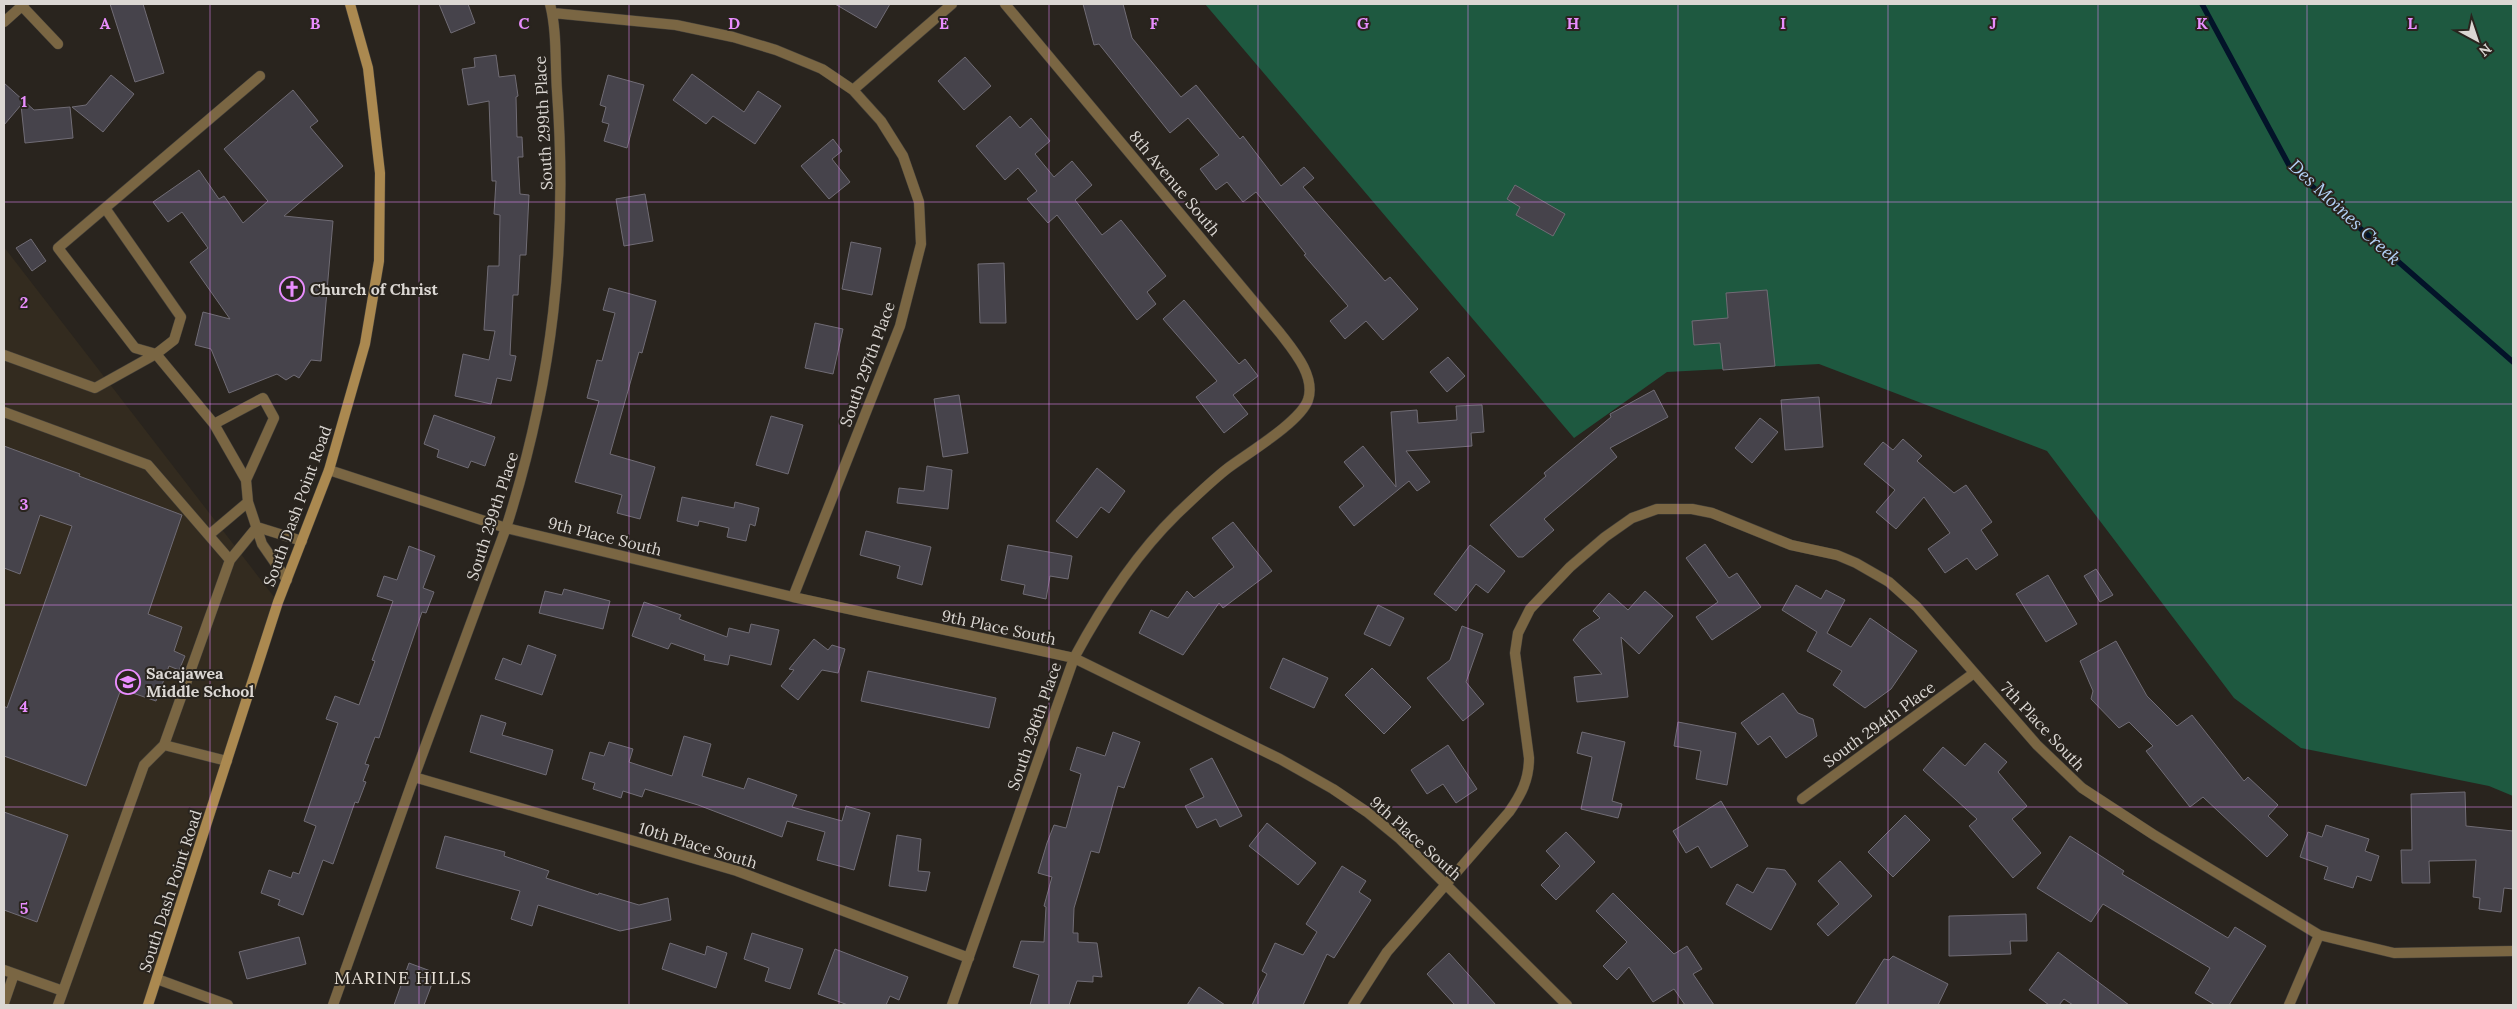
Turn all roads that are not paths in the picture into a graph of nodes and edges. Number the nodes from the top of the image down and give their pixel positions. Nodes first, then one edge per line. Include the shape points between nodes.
1 (350, 4) edge
2 (952, 4) edge
3 (1005, 4) edge
4 (23, 5) edge
5 (552, 8) edge
6 (4, 22) edge
7 (58, 44) dead end
8 (260, 76) dead end
9 (853, 90) junction
10 (105, 208) junction
11 (156, 354) junction
12 (4, 355) edge
13 (1309, 389) joint
14 (4, 412) edge
15 (214, 424) junction
16 (329, 470) junction
17 (246, 480) junction
18 (248, 502) junction
19 (257, 527) junction
20 (506, 528) junction
21 (209, 535) junction
22 (302, 541) junction
23 (230, 560) junction
24 (287, 580) junction
25 (793, 597) junction
26 (1074, 658) junction
27 (1974, 672) junction
28 (164, 745) junction
29 (228, 761) junction
30 (414, 777) junction
31 (1802, 799) dead end
32 (1446, 884) junction
33 (2319, 935) junction
34 (2513, 951) edge
35 (969, 958) junction
36 (4, 970) edge
37 (14, 974) junction
38 (157, 979) junction
39 (63, 991) junction
40 (4, 1004) edge
41 (58, 1005) edge
42 (148, 1005) edge
43 (228, 1005) edge
44 (333, 1005) edge
45 (952, 1005) edge
46 (1353, 1005) edge
47 (1567, 1005) edge
48 (2288, 1005) edge

1 - 16 main road, South Dash Point Road via 368,68 380,173 379,261 365,344
2 - 9 street
3 - 13 street, 8th Avenue South via 1280,333 1303,368
4 - 6 street
4 - 7 street
5 - 9 street, South 297th Place via 676,25 733,37 822,69
5 - 20 street, South 299th Place via 560,138 559,271 544,388
8 - 10 street
9 - 25 street, South 297th Place via 881,121 903,156 919,202 922,244 900,326
10 - 11 street via 181,317 174,340
10 - 11 street via 58,248 135,348
11 - 12 street via 95,388
11 - 15 street
13 - 26 street, South 296th Place via 1306,405 1295,418 1226,470 1176,516 1138,558 1100,608
14 - 21 street via 148,465
15 - 17 street
15 - 17 street via 263,398 274,418
16 - 20 street, 9th Place South
16 - 22 main road, South Dash Point Road
17 - 18 street
18 - 19 street
18 - 21 street
19 - 22 street
19 - 23 street
19 - 24 street via 262,544
20 - 25 street, 9th Place South
20 - 30 street, South 299th Place
21 - 23 street
22 - 24 main road, South Dash Point Road
23 - 28 street
24 - 29 main road, South Dash Point Road
25 - 26 street, 9th Place South
26 - 32 street, 9th Place South via 1280,759 1333,789 1400,839
26 - 35 street, South 296th Place
27 - 31 street, South 294th Place
27 - 32 street, 7th Place South via 1917,607 1889,582 1856,563 1837,555 1791,545 1692,508 1657,509 1632,518 1570,567 1522,621 1515,653 1529,750 1526,783 1509,812
27 - 33 street, 7th Place South via 2037,745 2082,788
28 - 29 street
28 - 39 street via 144,765
29 - 38 main road, South Dash Point Road
30 - 35 street, 10th Place South via 736,871
30 - 44 street, South 299th Place
32 - 46 street, 7th Place South via 1387,952
32 - 47 street, 9th Place South
33 - 34 street, 7th Place South via 2394,953
33 - 48 street
35 - 45 street, South 296th Place
36 - 37 street
37 - 39 street
37 - 40 street
38 - 42 main road, South Dash Point Road
38 - 43 street
39 - 41 street

